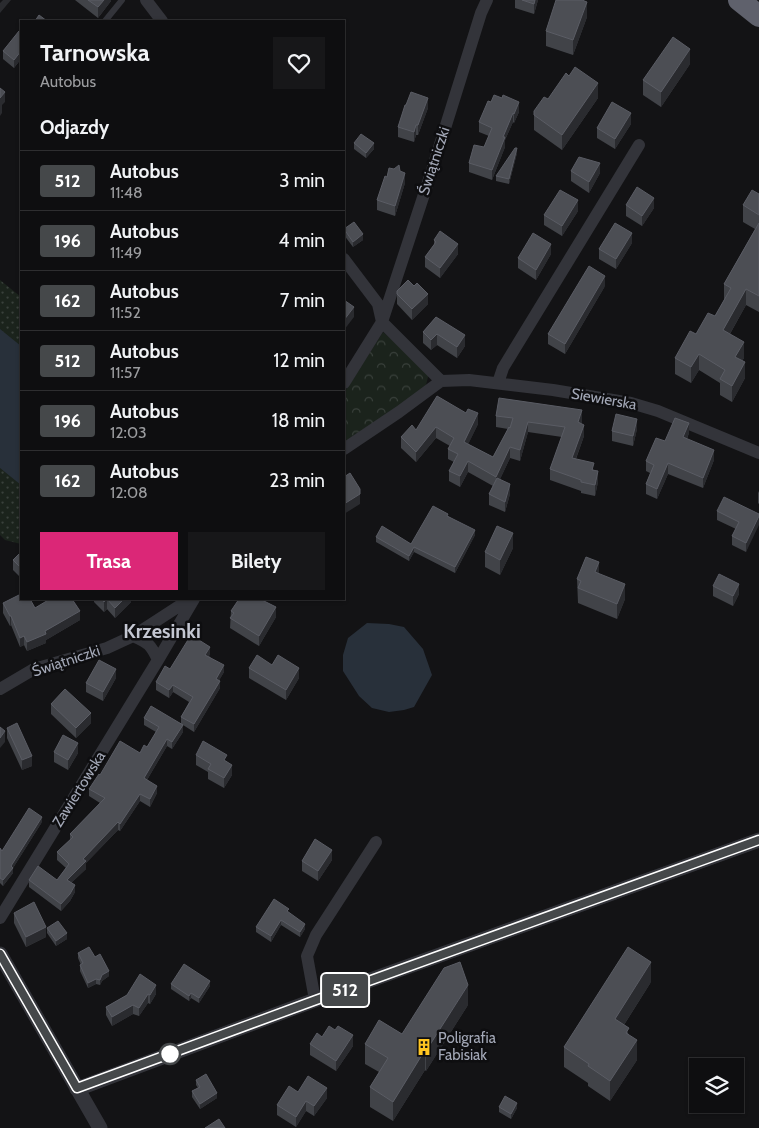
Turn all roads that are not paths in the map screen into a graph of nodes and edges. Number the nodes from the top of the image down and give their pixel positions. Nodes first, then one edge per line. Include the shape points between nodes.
1 (122, 0) edge
2 (146, 0) edge
3 (487, 0) edge
4 (106, 20) edge
5 (161, 20) edge
6 (639, 145) dead end
7 (345, 260) edge
8 (382, 322) junction
9 (345, 381) edge
10 (441, 381) junction
11 (498, 384) junction
12 (345, 448) edge
13 (759, 453) edge
14 (190, 600) edge
15 (191, 600) edge
16 (133, 636) junction
17 (158, 660) junction
18 (0, 689) edge
19 (759, 840) edge
20 (376, 842) dead end
21 (0, 918) edge
22 (0, 954) edge
23 (316, 1000) junction
24 (77, 1088) junction
25 (100, 1128) edge

1 - 4 lane
2 - 5 street
3 - 8 street, Świątniczki
6 - 11 street via 504,368
7 - 8 street via 378,304
8 - 9 street, Świątniczki
8 - 10 street
10 - 11 street, Siewierska
10 - 12 street
11 - 13 street, Siewierska via 631,403
14 - 16 street, Świątniczki
15 - 17 street, Świątniczki
16 - 17 street via 152,648
16 - 18 street, Świątniczki via 107,648 34,669
17 - 21 street, Zawiertowska
19 - 23 street
20 - 23 street via 310,947 308,956
22 - 24 street
23 - 24 street
24 - 25 street

